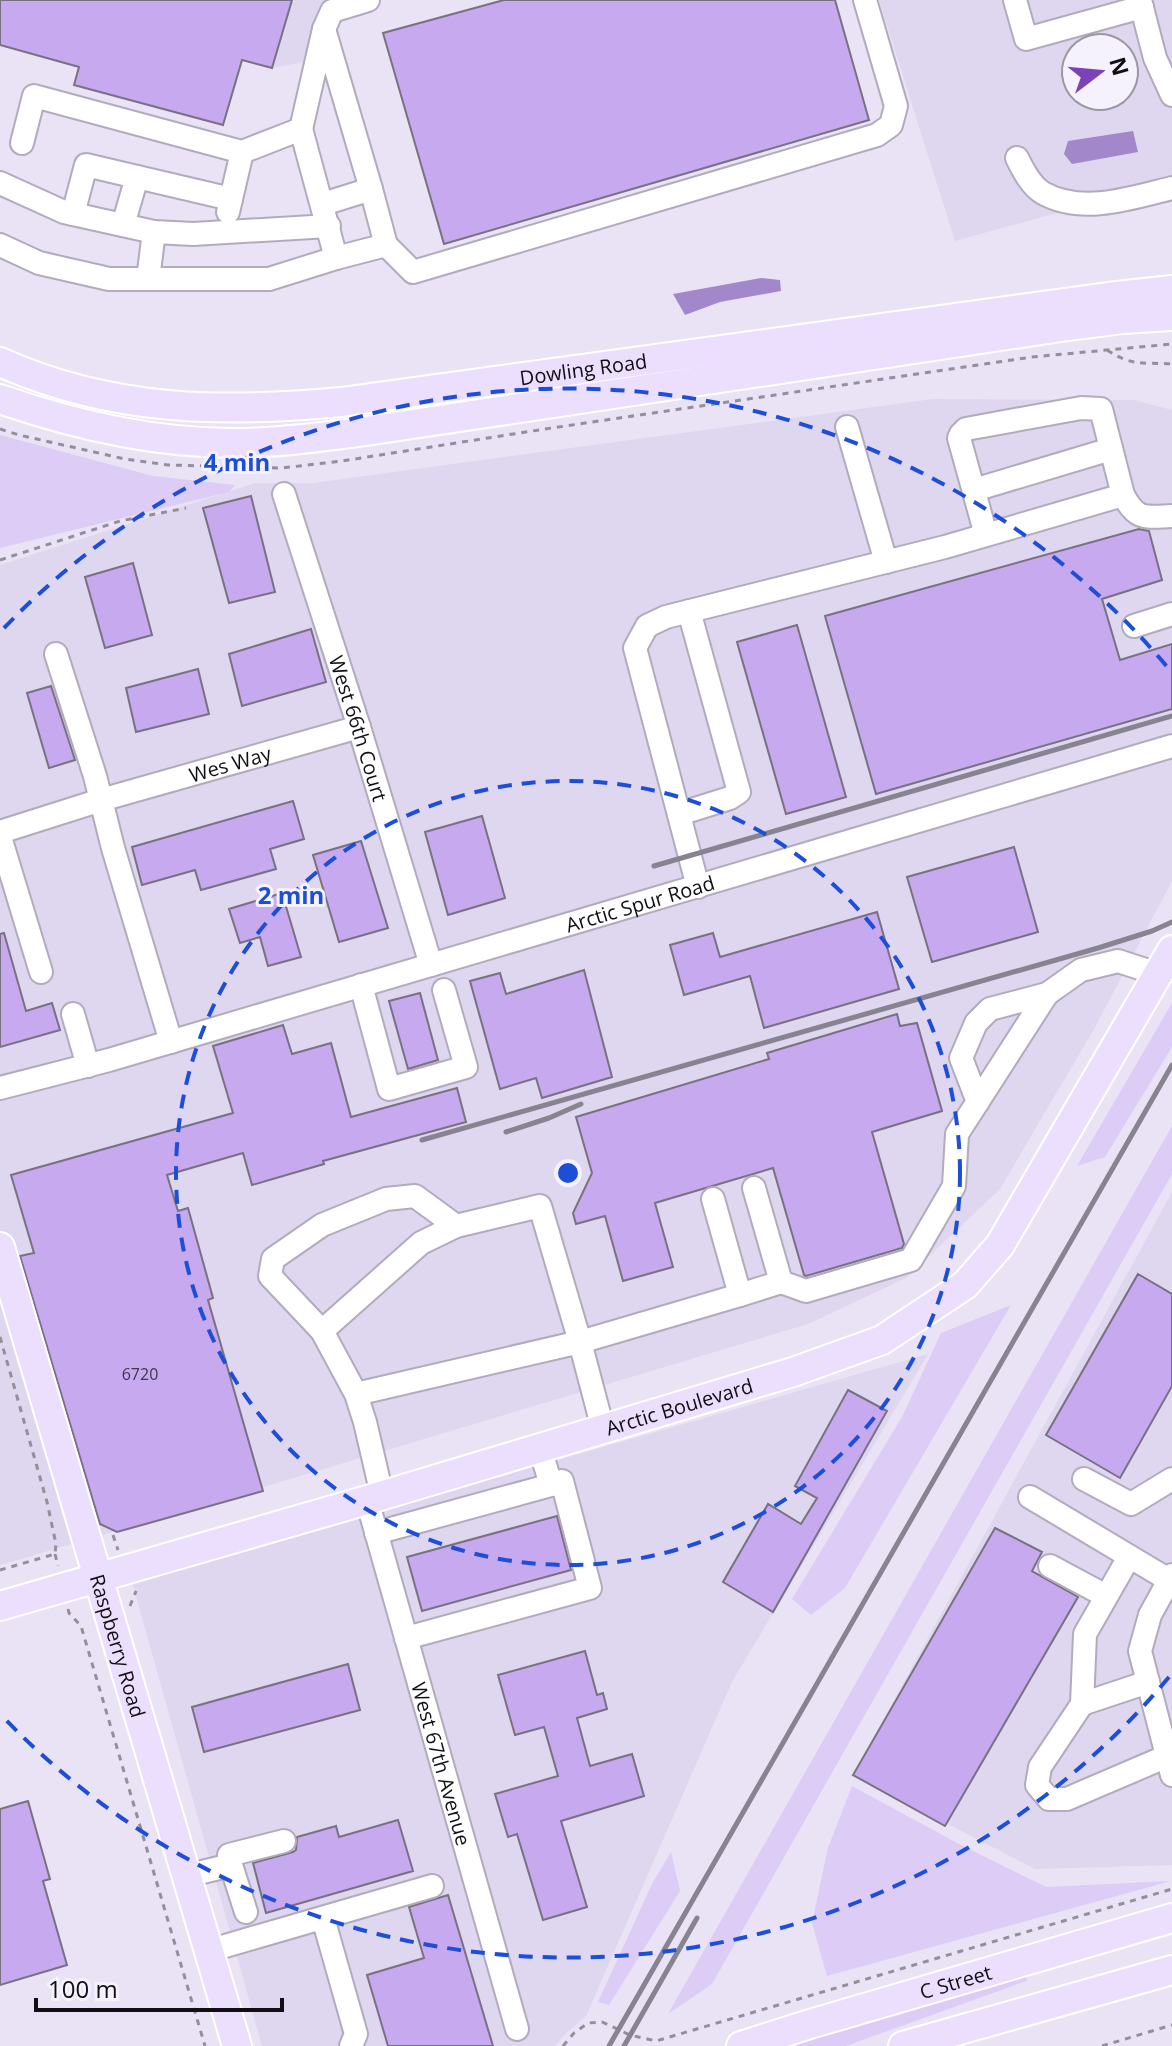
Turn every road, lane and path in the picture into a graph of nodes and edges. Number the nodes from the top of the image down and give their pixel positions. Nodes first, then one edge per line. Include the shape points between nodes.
1 (368, 0) edge
2 (865, 0) edge
3 (1015, 0) edge
4 (1141, 3) edge
5 (330, 14) edge
6 (1172, 95) edge
7 (301, 129) junction
8 (22, 143) dead end
9 (242, 152) junction
10 (1017, 158) dead end
11 (137, 177) junction
12 (0, 183) edge
13 (1172, 188) edge
14 (371, 189) junction
15 (231, 199) junction
16 (323, 204) junction
17 (73, 214) junction
18 (123, 225) junction
19 (329, 226) junction
20 (154, 232) junction
21 (224, 232) junction
22 (0, 245) edge
23 (386, 245) junction
24 (336, 258) junction
25 (148, 279) junction
26 (1172, 290) edge
27 (1172, 316) edge
28 (1107, 350) dead end
29 (0, 362) edge
30 (1172, 364) edge
31 (0, 399) edge
32 (847, 427) dead end
33 (1111, 449) junction
34 (974, 490) junction
35 (284, 494) dead end
36 (1123, 495) junction
37 (186, 508) dead end
38 (1172, 516) edge
39 (986, 535) junction
40 (0, 560) edge
41 (886, 562) junction
42 (689, 611) junction
43 (1172, 614) edge
44 (1134, 626) dead end
45 (56, 654) dead end
46 (359, 727) junction
47 (1172, 746) edge
48 (101, 800) junction
49 (679, 814) junction
50 (0, 834) edge
51 (698, 887) junction
52 (1172, 950) edge
53 (431, 965) junction
54 (41, 972) dead end
55 (1158, 974) junction
56 (361, 985) junction
57 (444, 990) dead end
58 (1047, 994) junction
59 (73, 1014) dead end
60 (171, 1042) junction
61 (98, 1063) junction
62 (0, 1088) edge
63 (978, 1102) junction
64 (754, 1188) dead end
65 (713, 1199) dead end
66 (456, 1226) junction
67 (0, 1247) edge
68 (781, 1282) junction
69 (740, 1295) junction
70 (322, 1331) junction
71 (0, 1337) edge
72 (580, 1342) junction
73 (356, 1394) junction
74 (603, 1429) junction
75 (540, 1448) junction
76 (1084, 1479) dead end
77 (1172, 1479) edge
78 (551, 1485) junction
79 (1030, 1497) dead end
80 (374, 1498) junction
81 (376, 1533) junction
82 (1129, 1557) junction
83 (1050, 1566) dead end
84 (0, 1570) edge
85 (98, 1577) junction
86 (1171, 1578) edge
87 (142, 1585) dead end
88 (1106, 1596) junction
89 (0, 1606) edge
90 (69, 1613) dead end
91 (131, 1613) dead end
92 (406, 1638) junction
93 (1148, 1682) junction
94 (1082, 1704) junction
95 (1170, 1761) edge
96 (284, 1841) dead end
97 (231, 1865) junction
98 (186, 1876) junction
99 (432, 1886) dead end
100 (1172, 1889) edge
101 (246, 1912) dead end
102 (323, 1918) junction
103 (1172, 1918) edge
104 (208, 1951) junction
105 (1172, 1970) edge
106 (1172, 2025) edge
107 (517, 2029) dead end
108 (205, 2046) edge
109 (237, 2046) edge
110 (351, 2046) edge
111 (563, 2046) edge
112 (741, 2046) edge
113 (903, 2046) edge
114 (1102, 2046) edge

1 - 5 street
2 - 23 street via 896,106 891,125 877,135 413,272
3 - 4 street via 1026,39
4 - 6 street via 1155,58
5 - 7 street
5 - 14 street
7 - 9 street
7 - 16 street
8 - 9 street via 34,96
9 - 15 street
10 - 13 street via 1041,192 1063,200 1103,204
11 - 15 street
11 - 17 street via 86,165
11 - 18 street
12 - 17 street
14 - 16 street
14 - 23 street
15 - 21 street
16 - 19 street
17 - 18 street
18 - 20 street
19 - 21 street
19 - 24 street
20 - 21 street
20 - 25 street
22 - 25 street via 39,263 109,279
23 - 24 street
24 - 25 street via 269,279
26 - 29 main road, Dowling Road via 282,408 132,401 47,381
27 - 31 main road, Dowling Road via 1061,327 294,440 174,440 86,425
28 - 30 path via 1133,364
32 - 41 street
33 - 34 street
33 - 34 street via 1101,409 966,429 959,438
33 - 36 street
34 - 39 street
35 - 46 street, West 66th Court
36 - 38 street via 1131,510 1144,517
36 - 39 street
37 - 40 path via 120,521
39 - 41 street
41 - 42 street
42 - 49 street via 647,626 635,648
42 - 49 street via 739,792
43 - 44 street
45 - 48 street
46 - 48 street, Wes Way
46 - 53 street, West 66th Court
47 - 51 street, Arctic Spur Road
48 - 50 street, Wes Way
48 - 60 street
49 - 51 street
50 - 54 street
51 - 53 street, Arctic Spur Road
52 - 55 main road, Arctic Boulevard
53 - 56 street, Arctic Spur Road
55 - 58 street via 1118,961 1081,970
55 - 74 main road, Arctic Boulevard via 1000,1245 965,1285 882,1340
56 - 57 street via 389,1089 466,1067
56 - 60 street, Arctic Spur Road
58 - 63 street
58 - 63 street via 990,1009 976,1023 961,1058
59 - 61 street
60 - 61 street, Arctic Spur Road
61 - 62 street, Arctic Spur Road
63 - 68 street via 957,1134 954,1186 911,1260 806,1291
64 - 68 street
65 - 69 street
66 - 70 street via 421,1243
66 - 70 street, West 67th Avenue via 415,1196 386,1199 322,1225 273,1259 270,1276
66 - 72 street via 540,1206
67 - 85 main road, Raspberry Road
68 - 69 street
69 - 72 street
70 - 73 street, West 67th Avenue
71 - 84 path via 56,1544 55,1554
72 - 73 street
72 - 74 street
73 - 80 street, West 67th Avenue via 365,1422
74 - 75 main road, Arctic Boulevard
75 - 78 street
75 - 80 main road, Arctic Boulevard
76 - 77 street via 1131,1504
78 - 81 street
78 - 92 street via 562,1481 590,1588
79 - 82 street
80 - 81 street, West 67th Avenue
80 - 85 main road, Arctic Boulevard
81 - 92 street, West 67th Avenue
82 - 86 street
82 - 88 street
83 - 88 street
85 - 89 main road, Arctic Boulevard
85 - 98 main road, Raspberry Road
86 - 93 street via 1150,1615 1140,1651
87 - 91 path via 135,1591
88 - 94 street via 1085,1634
90 - 108 path via 81,1626
92 - 107 street, West 67th Avenue
93 - 94 street
93 - 95 street
94 - 95 street via 1040,1767 1037,1785 1049,1799 1067,1799
96 - 97 street via 229,1855
97 - 98 street
97 - 101 street
98 - 104 main road, Raspberry Road
99 - 102 street
100 - 111 path via 656,2041 602,2022 588,2023
102 - 104 street
102 - 110 street via 356,2034
103 - 112 main road, C Street
104 - 109 main road, Raspberry Road
105 - 113 main road
106 - 114 path

